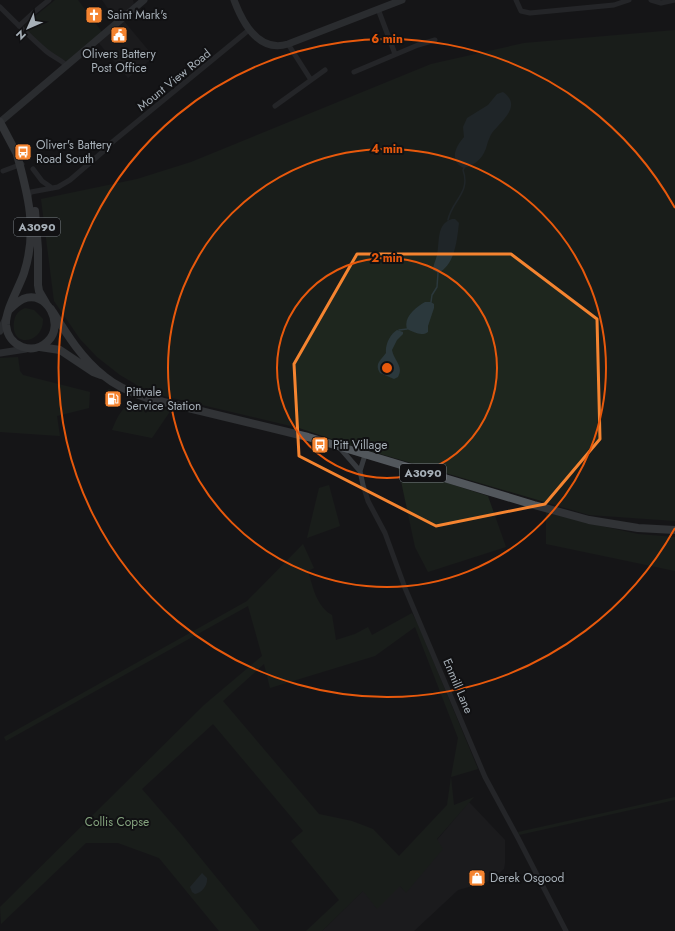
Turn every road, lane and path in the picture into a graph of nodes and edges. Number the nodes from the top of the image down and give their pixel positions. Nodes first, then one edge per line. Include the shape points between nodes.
1 (49, 0) edge
2 (234, 0) edge
3 (401, 0) edge
4 (516, 0) edge
5 (629, 0) edge
6 (651, 0) edge
7 (675, 0) edge
8 (139, 2) edge
9 (0, 7) edge
10 (378, 9) junction
11 (19, 26) junction
12 (250, 29) junction
13 (434, 40) dead end
14 (288, 44) junction
15 (395, 54) junction
16 (66, 65) junction
17 (325, 70) dead end
18 (354, 72) dead end
19 (311, 80) junction
20 (275, 106) dead end
21 (0, 122) edge
22 (110, 144) dead end
23 (106, 149) dead end
24 (21, 164) junction
25 (33, 169) dead end
26 (2, 171) dead end
27 (52, 188) junction
28 (31, 192) junction
29 (30, 208) junction
30 (49, 306) junction
31 (8, 313) junction
32 (0, 331) edge
33 (40, 347) junction
34 (26, 349) junction
35 (0, 352) edge
36 (104, 376) junction
37 (339, 447) junction
38 (365, 455) junction
39 (360, 471) junction
40 (675, 530) edge
41 (566, 931) edge

1 - 11 street
2 - 12 street
3 - 10 street
4 - 5 street via 521,11 530,13 614,5
6 - 7 street
8 - 16 street
9 - 11 street
10 - 14 street
10 - 15 street
11 - 16 street
12 - 14 street via 266,44 275,47
12 - 22 street, Mount View Road
13 - 15 street
14 - 19 street
15 - 18 street
16 - 21 street
17 - 19 street
19 - 20 street
21 - 24 main road, A3090
23 - 27 street via 73,177
24 - 26 street
24 - 28 main road, A3090
24 - 29 main road, A3090
25 - 27 street via 37,177
27 - 28 street
28 - 29 street
28 - 30 main road, A3090 via 36,219 38,285
29 - 31 main road, A3090 via 27,258
30 - 31 main road via 38,298 24,298
30 - 33 main road via 55,326 50,339
30 - 36 main road, A3090 via 78,350
31 - 32 street
31 - 34 main road via 6,325 9,336
33 - 34 main road
33 - 36 main road, A3090 via 60,350 93,372
34 - 35 street
36 - 37 main road, A3090 via 125,389 147,398 308,437
37 - 38 main road, A3090
37 - 39 street, Enmill Lane
38 - 39 street
38 - 40 main road, A3090 via 589,520 638,528
39 - 41 street, Enmill Lane via 368,501 385,533 405,588 485,777

